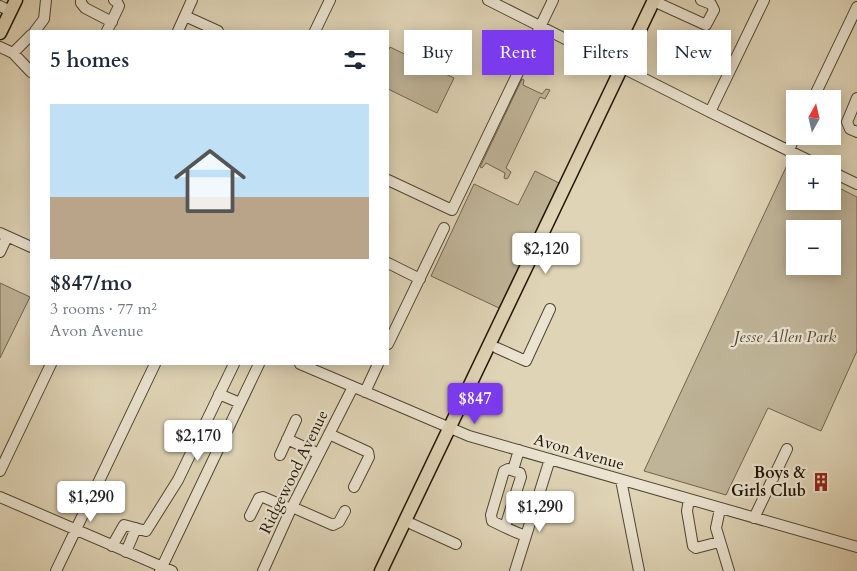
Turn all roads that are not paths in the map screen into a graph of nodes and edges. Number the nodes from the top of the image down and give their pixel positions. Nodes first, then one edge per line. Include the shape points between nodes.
1 (46, 0) edge
2 (82, 0) edge
3 (114, 0) edge
4 (192, 0) edge
5 (330, 0) edge
6 (488, 0) edge
7 (553, 0) edge
8 (701, 0) edge
9 (764, 0) edge
10 (659, 1) edge
11 (6, 5) edge
12 (857, 7) edge
13 (185, 16) junction
14 (110, 26) edge
15 (540, 26) junction
16 (36, 30) edge
17 (178, 30) edge
18 (216, 30) edge
19 (315, 30) edge
20 (644, 30) edge
21 (0, 33) edge
22 (30, 36) edge
23 (564, 38) edge
24 (0, 48) edge
25 (13, 53) junction
26 (30, 71) edge
27 (622, 75) edge
28 (622, 75) edge
29 (637, 75) edge
30 (817, 90) edge
31 (857, 98) edge
32 (710, 112) junction
33 (857, 132) edge
34 (790, 145) edge
35 (788, 150) junction
36 (798, 155) edge
37 (841, 176) edge
38 (389, 180) edge
39 (857, 184) edge
40 (444, 228) dead end
41 (4, 235) edge
42 (30, 247) edge
43 (0, 252) edge
44 (389, 263) edge
45 (420, 278) junction
46 (550, 309) dead end
47 (389, 342) edge
48 (497, 348) junction
49 (51, 365) edge
50 (155, 365) edge
51 (234, 365) edge
52 (259, 365) edge
53 (302, 365) edge
54 (378, 365) edge
55 (353, 387) junction
56 (365, 392) junction
57 (219, 394) junction
58 (240, 404) junction
59 (296, 420) dead end
60 (452, 430) junction
61 (329, 434) junction
62 (287, 439) junction
63 (787, 449) dead end
64 (519, 450) junction
65 (319, 454) junction
66 (280, 455) dead end
67 (550, 459) junction
68 (513, 470) junction
69 (0, 471) edge
70 (621, 480) junction
71 (354, 487) dead end
72 (0, 497) edge
73 (688, 500) junction
74 (292, 508) junction
75 (720, 509) junction
76 (345, 511) dead end
77 (250, 516) dead end
78 (754, 518) junction
79 (412, 524) junction
80 (505, 527) junction
81 (136, 528) junction
82 (76, 530) junction
83 (526, 536) junction
84 (719, 542) junction
85 (456, 544) dead end
86 (112, 546) junction
87 (857, 547) edge
88 (126, 552) junction
89 (161, 569) edge
90 (56, 571) edge
91 (172, 571) edge
92 (263, 571) edge
93 (382, 571) edge
94 (390, 571) edge
95 (515, 571) edge
96 (639, 571) edge
97 (729, 571) edge

1 - 16 street via 44,19
2 - 14 street via 85,8
3 - 14 street via 119,6
4 - 13 street
5 - 19 street
6 - 15 street
7 - 15 street
8 - 10 street via 711,4 714,10 706,25
9 - 32 street
10 - 20 main road
11 - 21 main road
12 - 30 street
13 - 17 street
13 - 18 street
15 - 23 street
15 - 38 street via 452,210
22 - 25 street
24 - 25 street
25 - 26 street
27 - 48 main road
28 - 60 main road
29 - 32 street
31 - 33 street via 847,122 850,129
32 - 35 street
34 - 35 street
35 - 36 street
37 - 39 street
40 - 45 street
41 - 42 street
41 - 43 street
44 - 45 street
45 - 47 street
46 - 48 street via 526,360
48 - 60 main road
49 - 69 street
50 - 82 street
51 - 57 street
52 - 58 street
53 - 55 street, Avon Avenue
54 - 56 street
55 - 56 street, Avon Avenue
55 - 61 street, Ridgewood Avenue
56 - 60 street, Avon Avenue
57 - 58 street
57 - 81 street via 178,480 146,531
58 - 89 street
59 - 62 street
60 - 64 street, Avon Avenue
60 - 79 main road
60 - 93 main road
61 - 65 street, Ridgewood Avenue
61 - 71 street via 368,452 369,457
62 - 65 street
62 - 66 street
63 - 78 street
64 - 67 street, Avon Avenue
64 - 68 street
65 - 74 street, Ridgewood Avenue
67 - 70 street, Avon Avenue
67 - 83 street
68 - 80 street via 521,477
68 - 80 street via 504,472 491,515 492,521
70 - 73 street, Avon Avenue
70 - 96 street
72 - 82 street
73 - 75 street, Avon Avenue
73 - 84 street via 693,546
74 - 76 street via 333,525 339,522
74 - 77 street via 263,497 259,498
74 - 92 street, Ridgewood Avenue
75 - 78 street, Avon Avenue
75 - 84 street via 716,528
78 - 87 street, Avon Avenue
79 - 85 street
79 - 94 main road
80 - 83 street
81 - 86 street via 124,525
81 - 88 street
82 - 86 street
82 - 90 street
83 - 95 street
84 - 97 street
86 - 88 street
88 - 89 street
89 - 91 street

